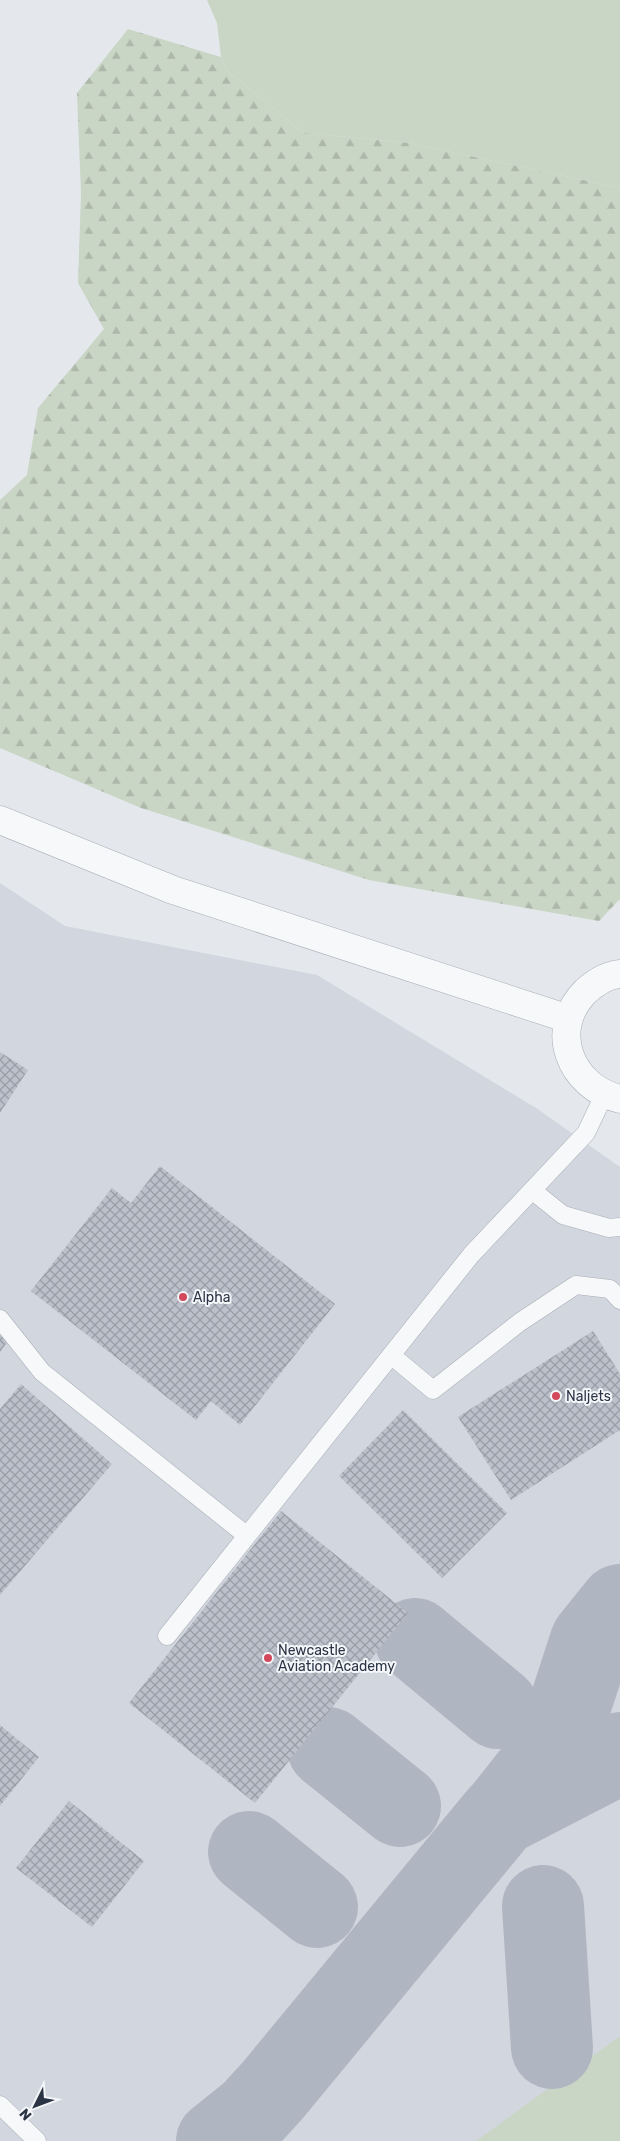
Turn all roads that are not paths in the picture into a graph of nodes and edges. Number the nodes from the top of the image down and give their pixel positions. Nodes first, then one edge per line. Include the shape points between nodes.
1 (0, 820) edge
2 (620, 974) edge
3 (569, 1019) junction
4 (612, 1097) edge
5 (533, 1191) junction
6 (620, 1227) edge
7 (620, 1300) edge
8 (0, 1319) edge
9 (391, 1354) junction
10 (246, 1535) junction
11 (166, 1636) dead end
12 (0, 2105) edge
13 (37, 2141) edge

1 - 3 street via 173,890
2 - 3 street via 594,984 578,999
3 - 4 street via 566,1042 572,1064 586,1082
4 - 5 lane via 586,1133
5 - 6 lane via 562,1215 608,1228
5 - 9 lane via 471,1255
7 - 9 lane via 610,1290 576,1285 520,1322 433,1390
8 - 10 lane via 42,1372
9 - 10 lane
10 - 11 lane
12 - 13 lane

